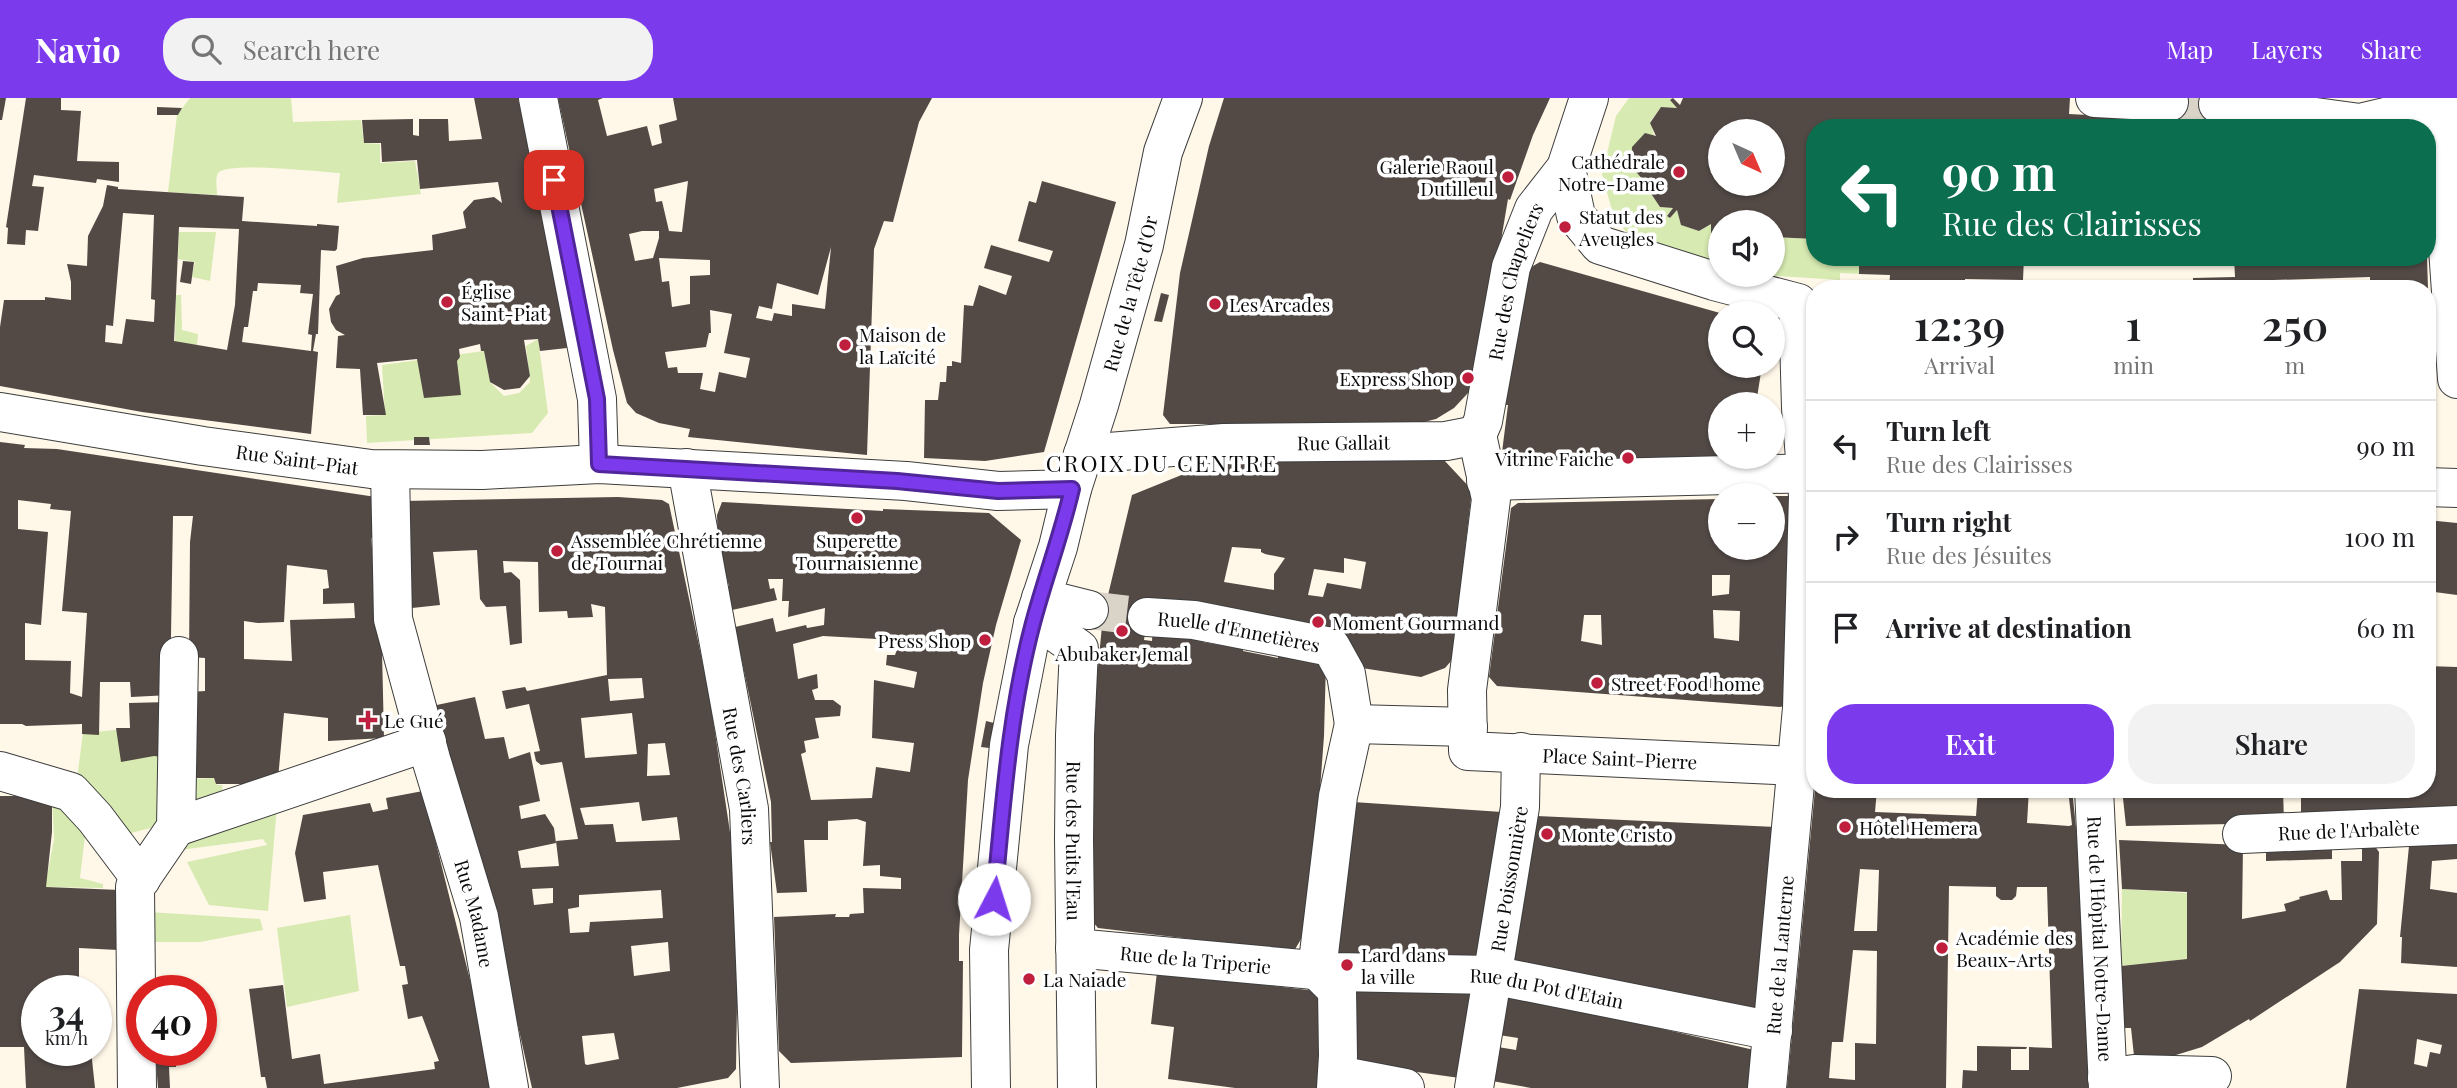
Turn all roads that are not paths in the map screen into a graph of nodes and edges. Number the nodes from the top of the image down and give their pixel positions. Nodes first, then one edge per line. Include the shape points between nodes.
1 (538, 98) edge
2 (1183, 98) edge
3 (1589, 98) edge
4 (2095, 98) edge
5 (2169, 102) dead end
6 (2444, 103) edge
7 (2221, 110) edge
8 (2317, 119) edge
9 (2377, 119) edge
10 (1566, 168) junction
11 (2439, 218) edge
12 (2457, 379) edge
13 (1806, 396) edge
14 (0, 412) edge
15 (1477, 435) junction
16 (1083, 454) junction
17 (1806, 454) edge
18 (599, 464) junction
19 (687, 468) junction
20 (390, 470) junction
21 (1486, 481) junction
22 (2436, 487) edge
23 (2457, 488) edge
24 (1072, 489) junction
25 (1806, 595) edge
26 (1089, 610) tunnel mouth
27 (1037, 611) junction
28 (1147, 617) tunnel mouth
29 (179, 656) dead end
30 (1354, 724) junction
31 (1468, 727) junction
32 (427, 742) junction
33 (1512, 752) junction
34 (1797, 765) junction
35 (0, 772) edge
36 (2095, 798) edge
37 (2457, 825) edge
38 (176, 827) junction
39 (2242, 834) dead end
40 (141, 879) junction
41 (1075, 948) junction
42 (1492, 975) junction
43 (1327, 980) junction
44 (1773, 1031) junction
45 (991, 1075) edge
46 (2212, 1076) dead end
47 (2116, 1080) edge
48 (1336, 1082) edge
49 (137, 1088) edge
50 (509, 1088) edge
51 (760, 1088) edge
52 (1077, 1088) edge
53 (1405, 1088) edge
54 (1474, 1088) edge
55 (1767, 1088) edge

1 - 18 street via 597,399
2 - 16 street, Rue de la Tête d'Or via 1163,152 1144,245
3 - 10 street, Rue des Chapeliers
4 - 5 street
6 - 9 street
6 - 11 street
7 - 8 street
10 - 13 street via 1576,216 1600,245 1798,303
10 - 15 street, Rue des Chapeliers via 1534,209 1511,267
11 - 12 street
14 - 20 street, Rue Saint-Piat via 203,446
15 - 16 street, Rue Gallait via 1446,441 1224,443
15 - 21 street, Place Saint-Pierre
16 - 24 street, Rue de la Tête d'Or
17 - 21 street
18 - 19 street, Rue Saint-Piat
18 - 20 street, Rue Saint-Piat
19 - 24 street, Rue Saint-Piat via 998,491
19 - 51 street, Rue des Carliers via 749,809
20 - 32 street, Rue Madame via 393,619
21 - 31 street, Place Saint-Pierre via 1490,499 1467,690
22 - 23 street
24 - 27 street
25 - 34 street
26 - 27 street
27 - 41 street, Rue des Puits l'Eau via 1079,649
27 - 45 street via 1009,745 989,950
28 - 30 street, Ruelle d'Ennetières via 1194,620 1331,647 1346,674
29 - 38 street
30 - 31 street
30 - 43 street via 1338,796
31 - 33 street, Place Saint-Pierre via 1468,751
32 - 38 street
32 - 50 street, Rue Madame via 479,917
33 - 34 street, Place Saint-Pierre
33 - 42 street, Rue Poissonnière via 1520,807
34 - 44 street, Rue de la Lanterne
35 - 40 street via 71,792
36 - 47 street, Rue de l'Hôpital Notre-Dame
37 - 39 street, Rue de l'Arbalète
38 - 40 street
40 - 49 street via 135,887
41 - 43 street, Rue de la Triperie
41 - 52 street, Rue des Puits l'Eau
42 - 43 street, Rue du Pot d'Etain
42 - 44 street, Rue du Pot d'Etain
42 - 54 street, Rue Poissonnière
43 - 48 street
44 - 55 street, Rue de la Lanterne
46 - 47 street
48 - 53 street

